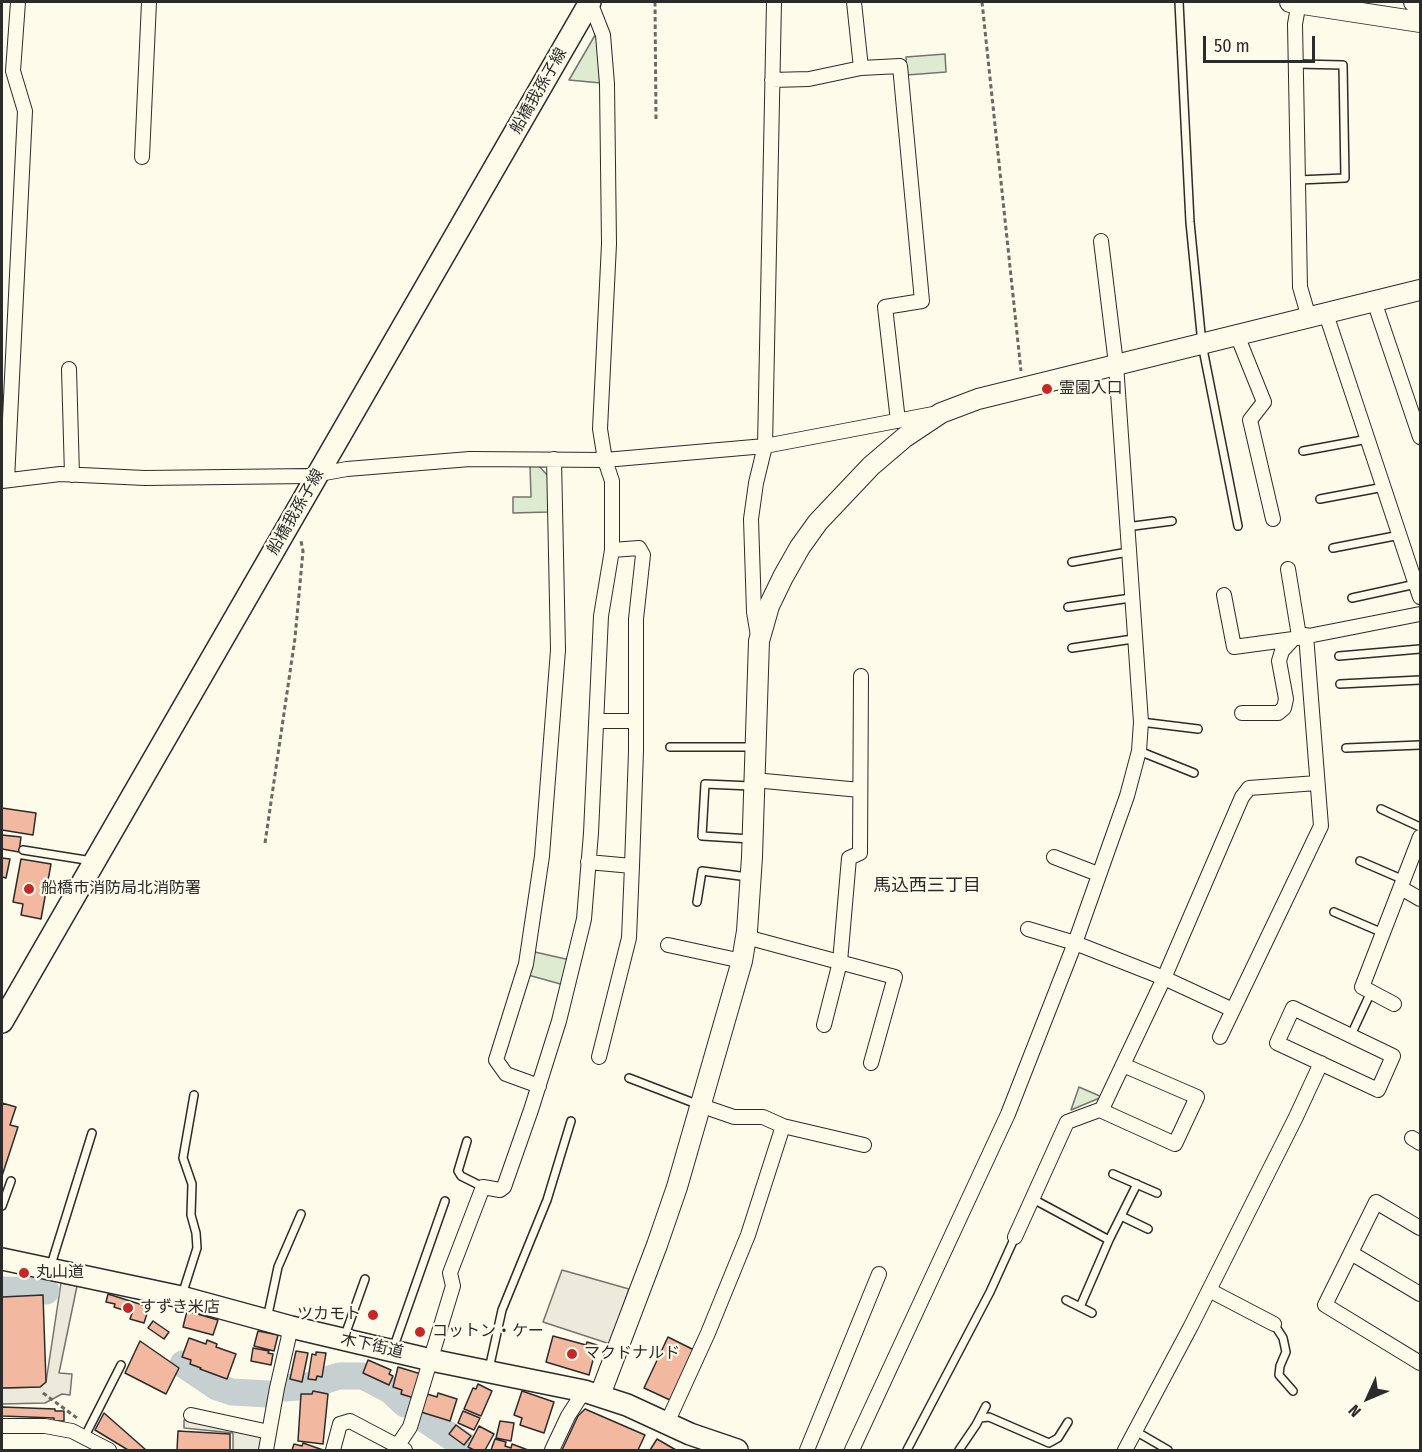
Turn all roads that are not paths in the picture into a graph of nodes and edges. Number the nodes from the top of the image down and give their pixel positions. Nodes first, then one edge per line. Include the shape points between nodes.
1 (18, 2) edge
2 (149, 2) edge
3 (590, 2) edge
4 (774, 2) edge
5 (854, 2) edge
6 (1179, 2) edge
7 (1414, 2) edge
8 (1420, 2) edge
9 (1294, 8) edge
10 (1420, 21) edge
11 (1296, 64) junction
12 (861, 68) junction
13 (772, 80) junction
14 (142, 157) dead end
15 (1298, 180) junction
16 (1101, 241) dead end
17 (1420, 290) edge
18 (1374, 302) junction
19 (1318, 316) junction
20 (1237, 335) junction
21 (1202, 344) junction
22 (1116, 364) junction
23 (69, 369) dead end
24 (941, 413) junction
25 (898, 421) junction
26 (1420, 436) edge
27 (1368, 439) junction
28 (765, 446) junction
29 (1303, 451) dead end
30 (554, 459) junction
31 (605, 460) junction
32 (319, 473) junction
33 (72, 475) junction
34 (3, 481) edge
35 (1384, 487) junction
36 (1320, 499) dead end
37 (1273, 519) dead end
38 (1172, 521) dead end
39 (1238, 526) dead end
40 (1126, 527) junction
41 (1400, 535) junction
42 (1333, 548) dead end
43 (612, 550) junction
44 (1128, 552) junction
45 (1072, 562) dead end
46 (1288, 569) dead end
47 (1418, 590) edge
48 (1224, 595) dead end
49 (1131, 598) junction
50 (1352, 598) dead end
51 (1068, 608) dead end
52 (1420, 615) edge
53 (1299, 637) junction
54 (1134, 639) junction
55 (759, 641) junction
56 (1072, 648) dead end
57 (1420, 649) edge
58 (1339, 656) dead end
59 (861, 676) dead end
60 (1420, 680) edge
61 (1340, 684) dead end
62 (1242, 713) dead end
63 (596, 721) junction
64 (636, 722) junction
65 (1140, 722) junction
66 (1198, 729) dead end
67 (1420, 745) edge
68 (670, 747) dead end
69 (755, 747) junction
70 (1346, 748) dead end
71 (1139, 751) junction
72 (1194, 772) dead end
73 (754, 783) junction
74 (1317, 783) junction
75 (860, 790) junction
76 (1381, 809) dead end
77 (1420, 827) edge
78 (1420, 837) edge
79 (753, 839) junction
80 (23, 850) dead end
81 (1054, 857) dead end
82 (1417, 858) edge
83 (94, 861) junction
84 (1360, 861) dead end
85 (588, 862) junction
86 (632, 866) junction
87 (1098, 874) junction
88 (751, 878) junction
89 (1402, 884) junction
90 (1420, 899) edge
91 (697, 902) dead end
92 (1334, 912) dead end
93 (1028, 929) dead end
94 (1383, 933) junction
95 (746, 937) junction
96 (1075, 943) junction
97 (668, 945) dead end
98 (742, 962) junction
99 (840, 962) junction
100 (1164, 978) junction
101 (1371, 992) junction
102 (1394, 1004) dead end
103 (1233, 1010) junction
104 (2, 1022) edge
105 (824, 1025) dead end
106 (1351, 1035) junction
107 (1220, 1037) dead end
108 (599, 1057) dead end
109 (871, 1063) dead end
110 (1321, 1063) junction
111 (1124, 1065) junction
112 (629, 1078) dead end
113 (539, 1086) junction
114 (194, 1095) dead end
115 (702, 1106) junction
116 (1100, 1110) junction
117 (572, 1121) dead end
118 (783, 1126) junction
119 (92, 1133) dead end
120 (467, 1141) dead end
121 (864, 1145) dead end
122 (1113, 1174) dead end
123 (11, 1181) dead end
124 (1137, 1184) junction
125 (483, 1187) junction
126 (1157, 1193) dead end
127 (1033, 1199) junction
128 (445, 1202) dead end
129 (2, 1206) edge
130 (302, 1214) dead end
131 (1121, 1216) junction
132 (1420, 1228) edge
133 (1148, 1229) dead end
134 (1015, 1237) joint
135 (1109, 1240) junction
136 (1351, 1253) junction
137 (2, 1259) edge
138 (50, 1269) junction
139 (879, 1274) dead end
140 (365, 1279) dead end
141 (1209, 1290) junction
142 (1420, 1294) edge
143 (181, 1297) junction
144 (1066, 1300) dead end
145 (1080, 1307) junction
146 (1092, 1313) dead end
147 (267, 1320) junction
148 (1274, 1323) joint
149 (291, 1327) junction
150 (344, 1339) junction
151 (392, 1351) junction
152 (430, 1360) junction
153 (1420, 1363) edge
154 (121, 1365) dead end
155 (489, 1372) junction
156 (1293, 1391) dead end
157 (592, 1393) junction
158 (986, 1406) dead end
159 (191, 1415) dead end
160 (980, 1418) junction
161 (1068, 1422) dead end
162 (667, 1423) junction
163 (2, 1426) edge
164 (269, 1432) junction
165 (1137, 1432) junction
166 (85, 1436) junction
167 (402, 1448) edge
168 (109, 1450) edge
169 (266, 1450) edge
170 (333, 1450) edge
171 (552, 1450) edge
172 (737, 1450) edge
173 (807, 1450) edge
174 (852, 1450) edge
175 (907, 1450) edge
176 (959, 1450) edge
177 (1125, 1450) edge
178 (1168, 1450) edge

1 - 34 street via 13,71 25,111
2 - 14 street
3 - 31 street via 603,35 607,84 609,244 600,429
3 - 32 main road, 船橋我孫子線
4 - 13 street
5 - 12 street
6 - 21 lane via 1190,222
7 - 8 street
9 - 10 street
9 - 11 street
11 - 15 street
11 - 15 lane via 1344,65 1345,178
12 - 13 street via 809,79
12 - 25 street via 900,66 922,301 885,307
13 - 28 street
15 - 19 street via 1300,287
16 - 22 street
17 - 18 street
18 - 19 street
18 - 26 street
19 - 20 street
19 - 27 street
20 - 21 street
20 - 37 street via 1264,402 1250,420
21 - 22 street
21 - 39 lane
22 - 24 street via 974,400
22 - 40 street
23 - 33 street
24 - 25 street
24 - 55 street via 871,466 818,522 783,577
25 - 28 street
27 - 29 lane
27 - 35 street
28 - 31 street
28 - 55 street via 750,519
30 - 31 street
30 - 32 street via 470,459
30 - 113 street via 558,650 542,856 526,964 496,1060 506,1074
31 - 43 street via 612,481
32 - 33 street via 146,478
32 - 83 main road, 船橋我孫子線
33 - 34 street
35 - 36 lane
35 - 41 street
38 - 40 lane
40 - 44 street
41 - 42 lane
41 - 47 street
43 - 63 street via 601,616
43 - 64 street via 639,548 643,555 636,619
44 - 45 lane
44 - 49 street
46 - 53 street
47 - 50 lane
48 - 53 street via 1234,647
49 - 51 lane
49 - 54 street
52 - 53 street
53 - 62 street via 1282,651 1279,661 1284,708 1278,713
53 - 74 street
54 - 56 lane
54 - 65 street
55 - 69 street
57 - 58 lane
59 - 75 street
60 - 61 lane
63 - 64 street
63 - 85 street
64 - 86 street
65 - 66 lane
65 - 71 street
67 - 70 lane
68 - 69 lane
69 - 73 street
71 - 72 lane
71 - 87 street
73 - 75 street
73 - 79 street
73 - 79 lane via 705,784 702,836
74 - 100 street via 1249,788
74 - 103 street via 1321,826
75 - 99 street via 860,853 849,858
76 - 77 lane
78 - 82 street
79 - 88 street
80 - 83 lane
81 - 87 street
82 - 89 street
83 - 104 main road, 船橋我孫子線
84 - 89 lane
85 - 86 street
85 - 113 street via 584,919
86 - 108 street via 628,938
87 - 96 street
88 - 91 lane via 702,871
88 - 95 street
89 - 90 street
89 - 94 street
92 - 94 lane
93 - 96 street
94 - 101 street via 1362,987
95 - 98 street
95 - 99 street
96 - 100 street
96 - 174 street via 1008,1114
97 - 98 street
98 - 115 street
99 - 105 street
99 - 109 street via 895,977
100 - 103 street
100 - 111 street
101 - 102 street
101 - 106 lane
103 - 107 street
106 - 110 street via 1393,1056 1378,1090
106 - 110 street via 1293,1008 1277,1043
110 - 141 street
111 - 116 street
111 - 116 street via 1197,1097 1175,1144
112 - 115 lane
113 - 125 street via 504,1187
114 - 143 lane via 183,1158 192,1184 196,1248
115 - 118 street via 734,1117 763,1117
115 - 157 street via 657,1245
116 - 127 street via 1067,1122
117 - 155 lane via 547,1200 502,1310
118 - 121 street
118 - 162 street via 748,1235
119 - 138 lane
120 - 125 lane via 458,1171
122 - 124 lane
123 - 129 lane
124 - 126 lane
124 - 131 lane
125 - 152 street via 450,1273 453,1286
127 - 134 street
127 - 135 lane
128 - 151 lane
130 - 147 lane via 278,1267
131 - 133 lane
131 - 135 lane
132 - 136 street via 1376,1202
134 - 175 lane
135 - 145 lane
136 - 142 street
136 - 153 street via 1325,1305
137 - 138 main road, 木下街道
138 - 143 main road, 木下街道
139 - 173 street
140 - 150 lane
141 - 148 street
141 - 165 street
143 - 147 main road, 木下街道
144 - 145 lane
145 - 146 lane
147 - 149 main road, 木下街道
148 - 156 lane via 1286,1352 1280,1376
149 - 150 main road, 木下街道
149 - 164 street
150 - 151 main road, 木下街道
151 - 152 main road, 木下街道
152 - 155 main road, 木下街道
152 - 167 street
154 - 166 lane
155 - 157 main road, 木下街道
157 - 162 main road, 木下街道
157 - 171 street via 568,1416
158 - 160 lane
159 - 164 street
160 - 161 lane via 989,1417 1049,1443 1058,1438
160 - 176 lane
162 - 172 main road, 木下街道
163 - 166 street via 45,1426
164 - 169 street
165 - 177 street
165 - 178 lane
166 - 168 street
167 - 170 street via 350,1421 340,1424

